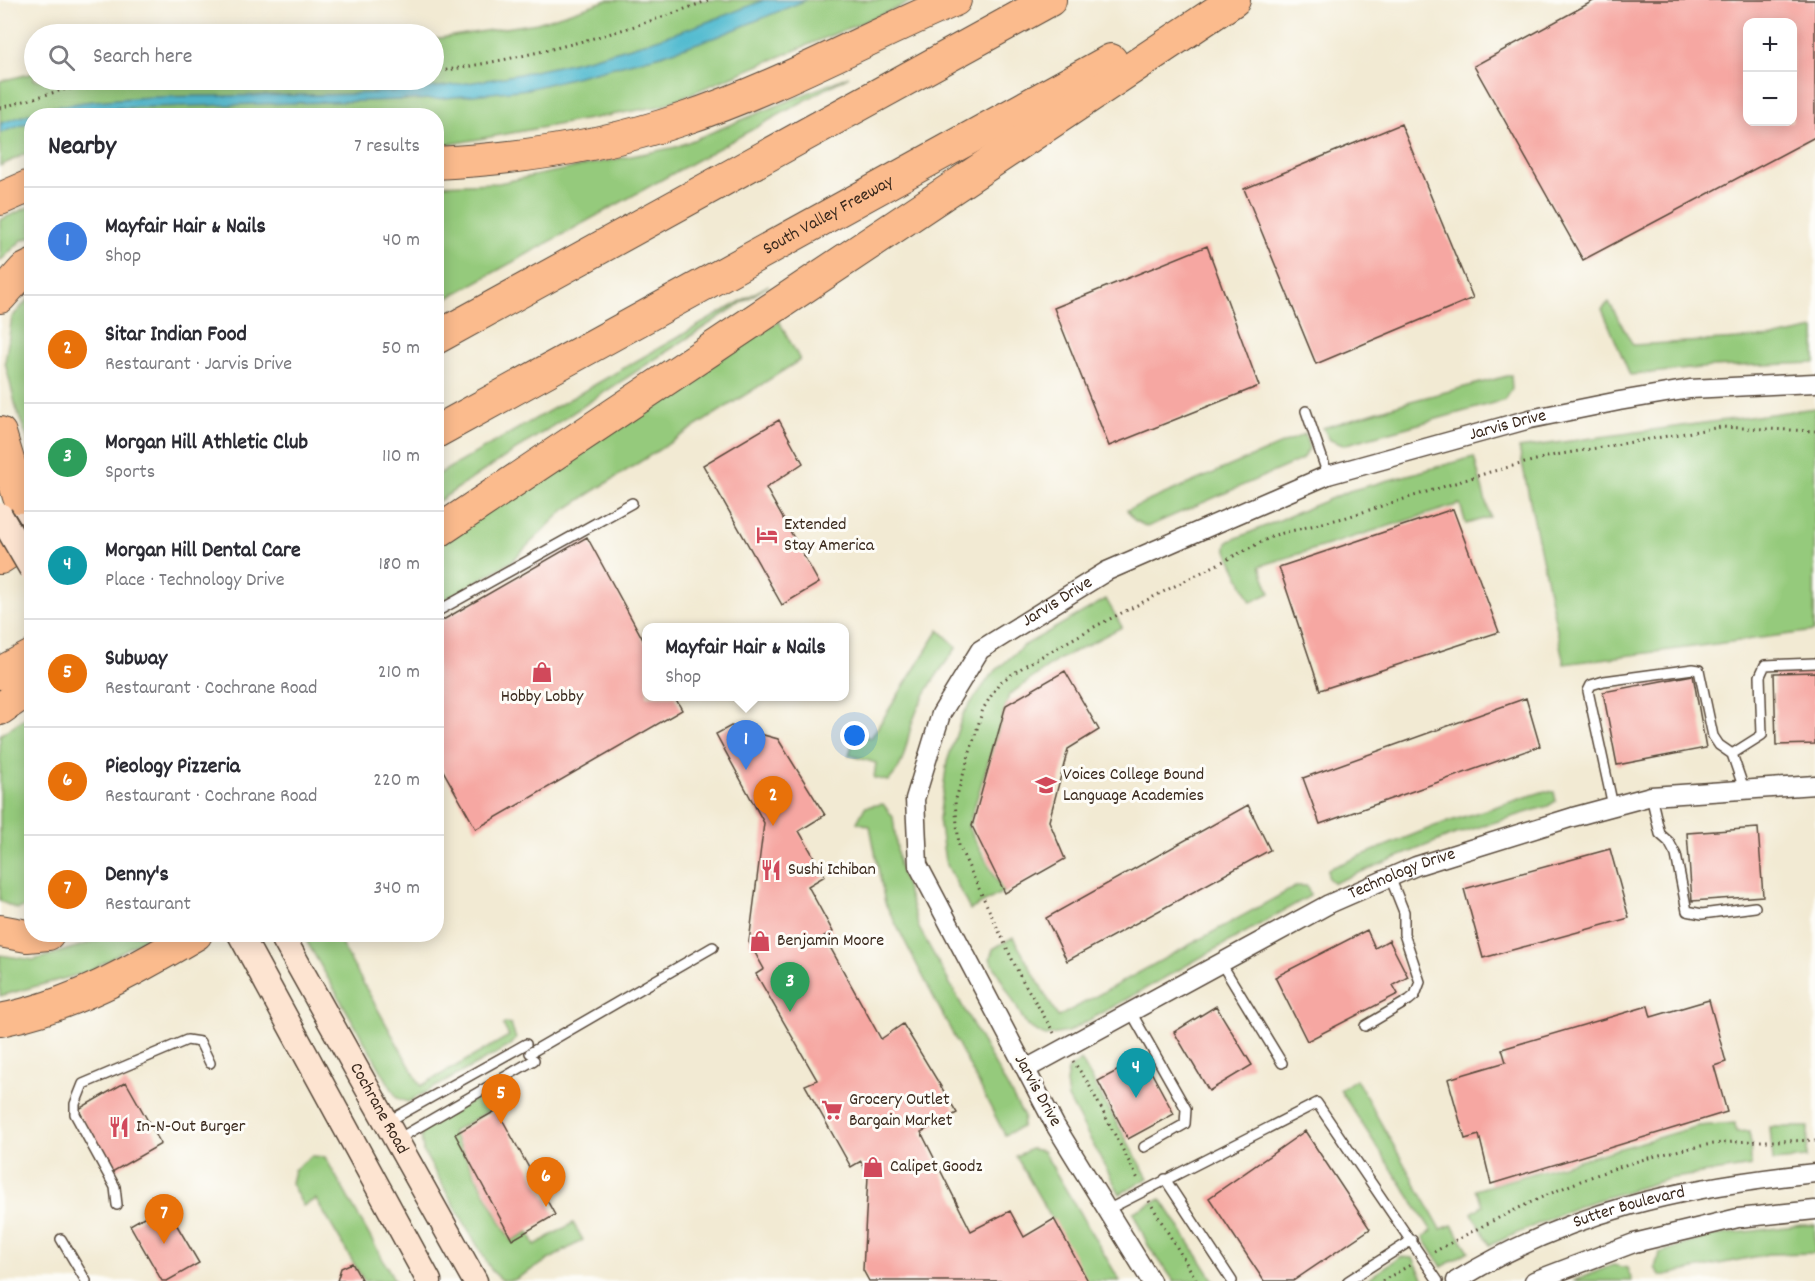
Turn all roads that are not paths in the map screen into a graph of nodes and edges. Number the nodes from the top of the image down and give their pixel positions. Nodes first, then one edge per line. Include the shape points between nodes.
1 (955, 0) edge
2 (1050, 0) edge
3 (1221, 0) edge
4 (1234, 0) edge
5 (444, 162) edge
6 (24, 188) edge
7 (0, 199) edge
8 (24, 270) edge
9 (0, 297) edge
10 (444, 334) edge
11 (1815, 383) edge
12 (1306, 411) dead end
13 (444, 428) edge
14 (0, 433) edge
15 (0, 465) edge
16 (1328, 475) junction
17 (632, 503) dead end
18 (17, 510) edge
19 (444, 527) edge
20 (24, 538) edge
21 (24, 542) edge
22 (0, 558) edge
23 (24, 565) edge
24 (0, 578) edge
25 (444, 608) edge
26 (24, 660) edge
27 (1815, 663) edge
28 (0, 673) edge
29 (24, 692) edge
30 (0, 709) edge
31 (1732, 754) junction
32 (1815, 785) edge
33 (1744, 789) junction
34 (1652, 796) junction
35 (1613, 806) junction
36 (1390, 877) junction
37 (1755, 907) dead end
38 (0, 932) edge
39 (24, 936) edge
40 (182, 942) edge
41 (244, 942) edge
42 (285, 942) edge
43 (713, 947) dead end
44 (1221, 963) junction
45 (1131, 1012) junction
46 (0, 1020) edge
47 (1365, 1026) dead end
48 (530, 1052) junction
49 (210, 1063) dead end
50 (1282, 1063) dead end
51 (1026, 1069) junction
52 (391, 1131) junction
53 (1144, 1148) dead end
54 (1815, 1173) edge
55 (1165, 1179) junction
56 (117, 1205) dead end
57 (1107, 1210) junction
58 (1815, 1210) edge
59 (61, 1239) dead end
60 (1412, 1240) junction
61 (86, 1281) edge
62 (429, 1281) edge
63 (475, 1281) edge
64 (1150, 1281) edge
65 (1232, 1281) edge
66 (1348, 1281) edge
67 (1438, 1281) edge
68 (1456, 1281) edge
69 (1534, 1281) edge

1 - 5 highway via 748,94 683,119 560,150
2 - 10 highway
3 - 13 highway, South Valley Freeway
4 - 19 highway
6 - 7 highway
8 - 9 highway
11 - 16 street, Jarvis Drive via 1690,389 1619,401 1530,419
12 - 16 lane
14 - 18 highway
15 - 18 main road
16 - 51 street, Jarvis Drive via 1107,571 980,650 940,714 915,799 918,865
17 - 25 lane
18 - 20 main road, bridge
21 - 22 highway
23 - 24 highway
26 - 28 highway
27 - 31 lane via 1765,665 1760,676 1762,735
29 - 30 highway
31 - 33 lane
31 - 35 lane via 1713,736 1699,670 1591,685 1588,691
32 - 33 street, Technology Drive
33 - 34 street, Technology Drive
34 - 35 street, Technology Drive
34 - 37 lane via 1660,834 1676,855 1687,911 1702,914
35 - 36 street, Technology Drive
36 - 44 street, Technology Drive via 1329,904
36 - 47 lane via 1404,912 1404,934 1420,982 1409,1000
38 - 39 highway
40 - 46 highway via 72,1000
41 - 62 main road
42 - 52 main road, Cochrane Road
43 - 48 lane
44 - 45 street, Technology Drive
44 - 50 lane
45 - 51 street, Technology Drive
45 - 53 lane via 1187,1117 1185,1124
48 - 52 lane
48 - 52 lane
49 - 56 lane via 200,1042 187,1040 83,1084 75,1114 115,1187
51 - 57 street, Jarvis Drive
52 - 63 main road, Cochrane Road
54 - 68 street, Sutter Boulevard via 1680,1192 1617,1207 1527,1242
55 - 57 lane
55 - 60 lane via 1317,1103
55 - 65 lane
57 - 64 street, Jarvis Drive
58 - 69 street, Sutter Boulevard via 1738,1218 1634,1243
59 - 61 lane
60 - 66 lane
60 - 67 lane

